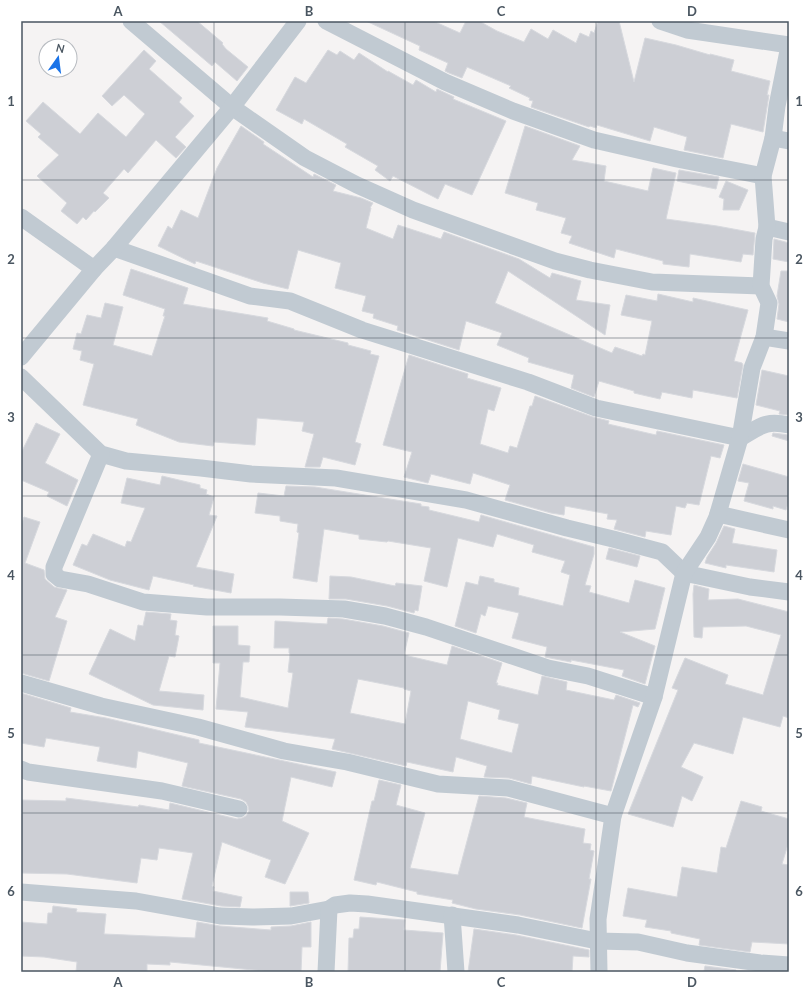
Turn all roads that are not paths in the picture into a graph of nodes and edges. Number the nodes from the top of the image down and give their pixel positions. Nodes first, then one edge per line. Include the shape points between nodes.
1 (131, 21) edge
2 (298, 21) edge
3 (326, 21) edge
4 (660, 21) edge
5 (789, 45) edge
6 (232, 107) junction
7 (781, 140) edge
8 (763, 176) junction
9 (21, 217) edge
10 (767, 227) junction
11 (789, 232) edge
12 (114, 248) junction
13 (94, 269) junction
14 (761, 286) junction
15 (764, 337) junction
16 (789, 341) edge
17 (21, 357) edge
18 (21, 377) edge
19 (789, 426) edge
20 (740, 438) junction
21 (101, 454) junction
22 (718, 514) junction
23 (789, 530) edge
24 (684, 573) junction
25 (789, 592) edge
26 (21, 683) edge
27 (654, 697) junction
28 (21, 770) edge
29 (239, 809) dead end
30 (612, 816) junction
31 (21, 892) edge
32 (329, 909) junction
33 (452, 915) junction
34 (598, 941) junction
35 (789, 965) edge
36 (326, 972) edge
37 (456, 972) edge
38 (599, 972) edge

1 - 6 street
2 - 6 street
3 - 8 street via 446,82 520,114 594,140
4 - 5 street via 687,30
5 - 7 street via 777,106
6 - 12 street
6 - 14 street via 305,158 357,186 413,210 555,261 652,282
7 - 8 street
8 - 10 street
9 - 13 street
10 - 11 street
10 - 14 street
12 - 13 street
12 - 20 street via 250,296 290,301 362,330 528,382 596,408
13 - 17 street
14 - 15 street via 769,303
15 - 16 street
15 - 20 street via 752,368
18 - 21 street
19 - 20 street via 766,424
20 - 22 street
21 - 24 street via 126,461 251,474 336,478 466,500 662,552
21 - 27 street via 54,567 54,574 60,579 88,584 143,602 207,607 344,609 385,616 548,668 588,676
22 - 23 street
22 - 24 street via 708,537
24 - 25 street
24 - 27 street
26 - 30 street via 284,751 347,762 438,784 508,788
27 - 30 street
28 - 29 street via 162,791
30 - 34 street via 598,919
31 - 32 street via 136,900 220,916 291,916
32 - 33 street via 335,905 350,903
32 - 36 street
33 - 34 street
33 - 37 street
34 - 35 street via 638,942 687,953
34 - 38 street

